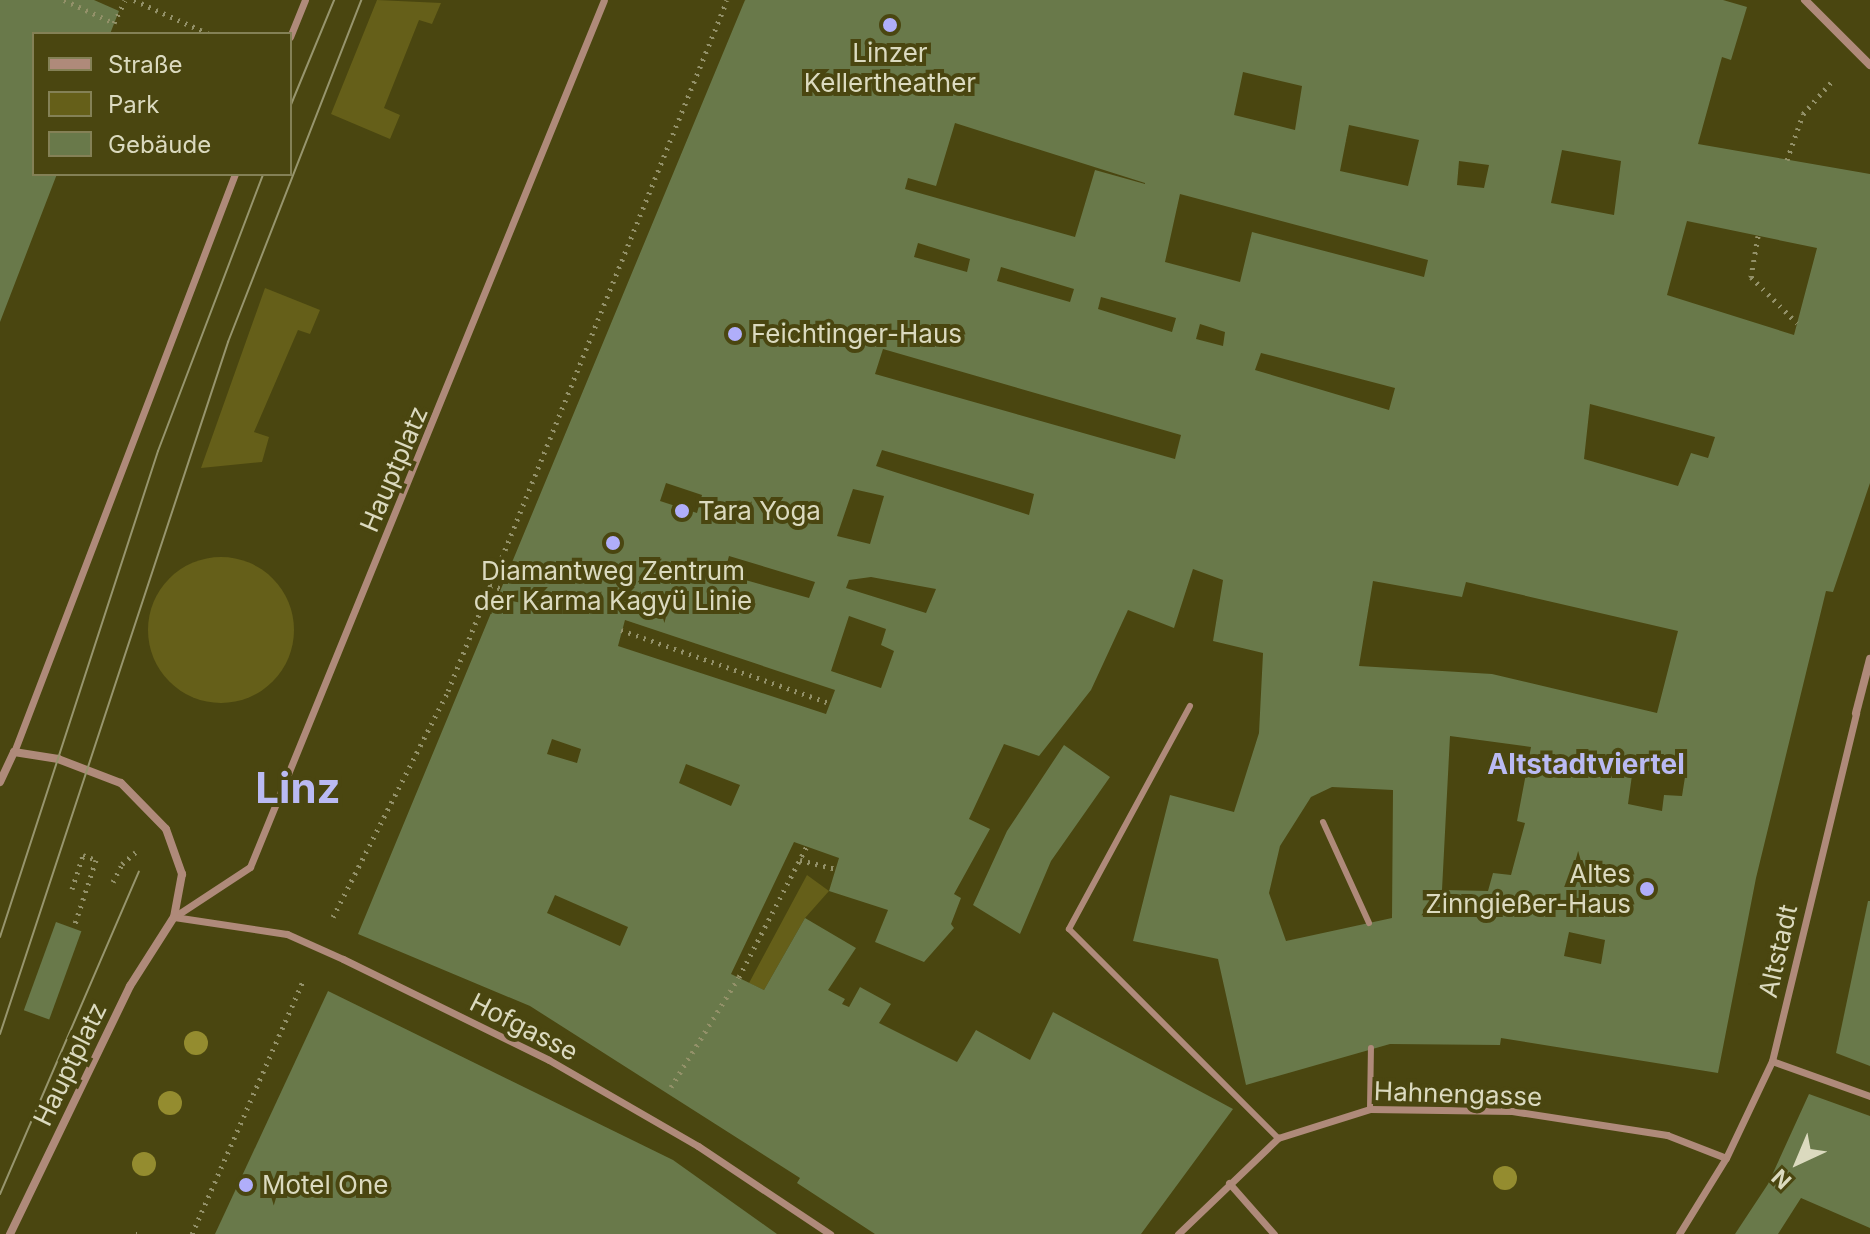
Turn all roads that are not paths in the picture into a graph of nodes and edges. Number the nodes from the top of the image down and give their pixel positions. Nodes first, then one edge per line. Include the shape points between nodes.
1 (305, 0) edge
2 (604, 0) edge
3 (1805, 0) edge
4 (292, 32) edge
5 (1870, 65) edge
6 (234, 176) edge
7 (1870, 659) edge
8 (1190, 706) dead end
9 (1856, 713) joint
10 (14, 752) junction
11 (0, 781) edge
12 (1323, 822) dead end
13 (174, 917) junction
14 (1369, 923) dead end
15 (1371, 1048) dead end
16 (1772, 1061) junction
17 (1870, 1096) edge
18 (1370, 1109) junction
19 (1278, 1138) junction
20 (1726, 1158) junction
21 (1229, 1183) junction
22 (10, 1234) edge
23 (830, 1234) edge
24 (1178, 1234) edge
25 (1274, 1234) edge
26 (1679, 1234) edge

1 - 4 street
2 - 13 street, Hauptplatz via 250,867
3 - 5 street
6 - 10 street
7 - 9 street, Altstadt
8 - 19 lane via 1069,929
9 - 16 street, Altstadt
10 - 11 street
10 - 13 street, Hauptplatz via 58,759 121,783 154,811 174,843 182,874
12 - 14 lane
13 - 22 street, Hauptplatz via 130,986
13 - 23 street, Hofgasse via 287,934 318,948 549,1060 698,1146
15 - 18 lane
16 - 17 street
16 - 20 street, Altstadt
18 - 19 street, Hahnengasse
18 - 20 street, Hahnengasse via 1512,1111 1667,1135
19 - 21 street, Hahnengasse
20 - 26 street, Altstadt
21 - 24 street, Hahnengasse
21 - 25 street

